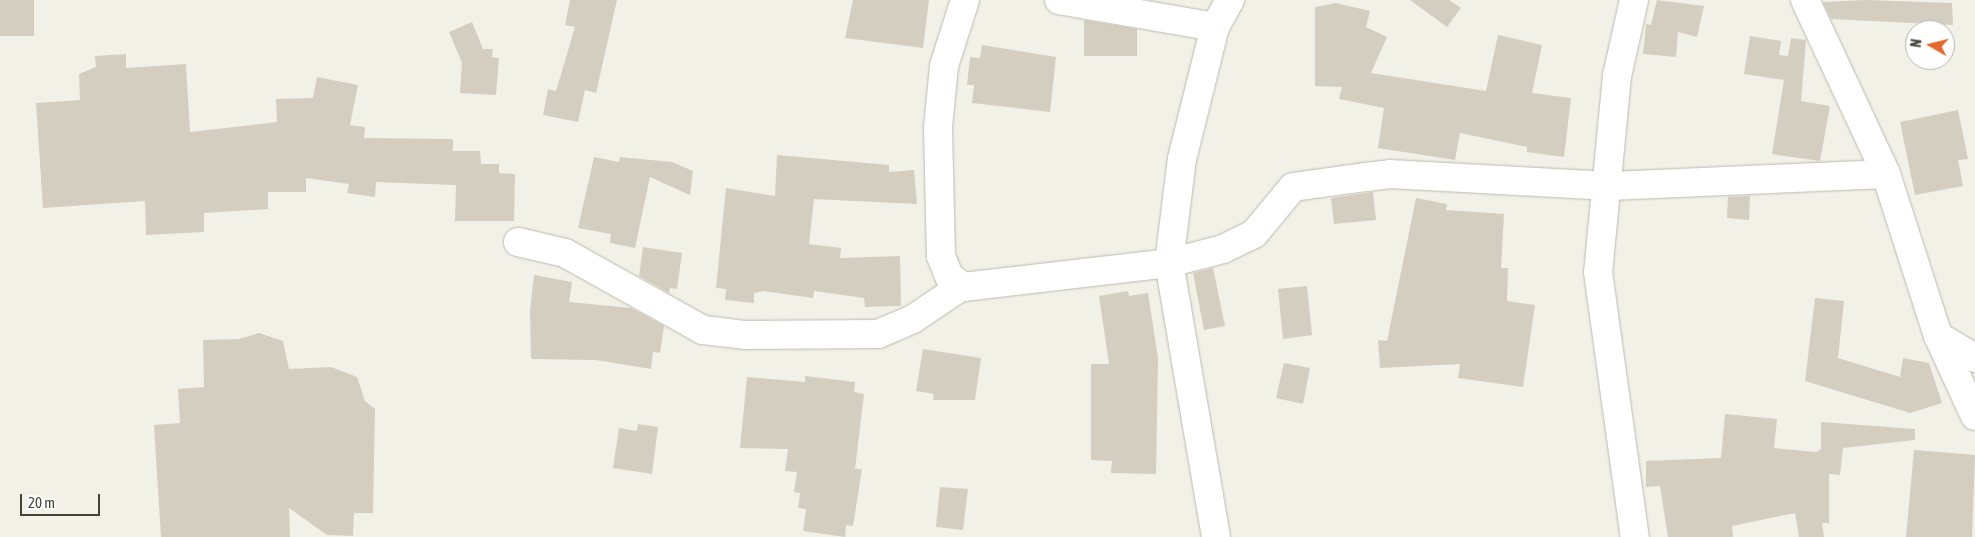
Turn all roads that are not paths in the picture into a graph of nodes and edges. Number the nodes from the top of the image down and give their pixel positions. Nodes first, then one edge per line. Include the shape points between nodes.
1 (965, 0) edge
2 (1059, 0) edge
3 (1230, 0) edge
4 (1634, 0) edge
5 (1805, 0) edge
6 (1215, 27) junction
7 (1886, 174) junction
8 (1610, 186) junction
9 (518, 242) dead end
10 (1169, 263) junction
11 (962, 286) junction
12 (1938, 336) junction
13 (1975, 358) edge
14 (1975, 416) edge
15 (1216, 537) edge
16 (1635, 537) edge

1 - 11 street via 944,66 938,127 941,256 949,276
2 - 6 street
3 - 6 street
4 - 8 street via 1617,76
5 - 7 street
6 - 10 street via 1182,159
7 - 8 street
7 - 12 street
8 - 10 street via 1390,174 1293,187 1254,234 1223,249
8 - 16 street via 1598,272
9 - 11 street via 565,253 703,330 745,335 878,334 914,319
10 - 11 street
10 - 15 street
12 - 13 street
12 - 14 street

